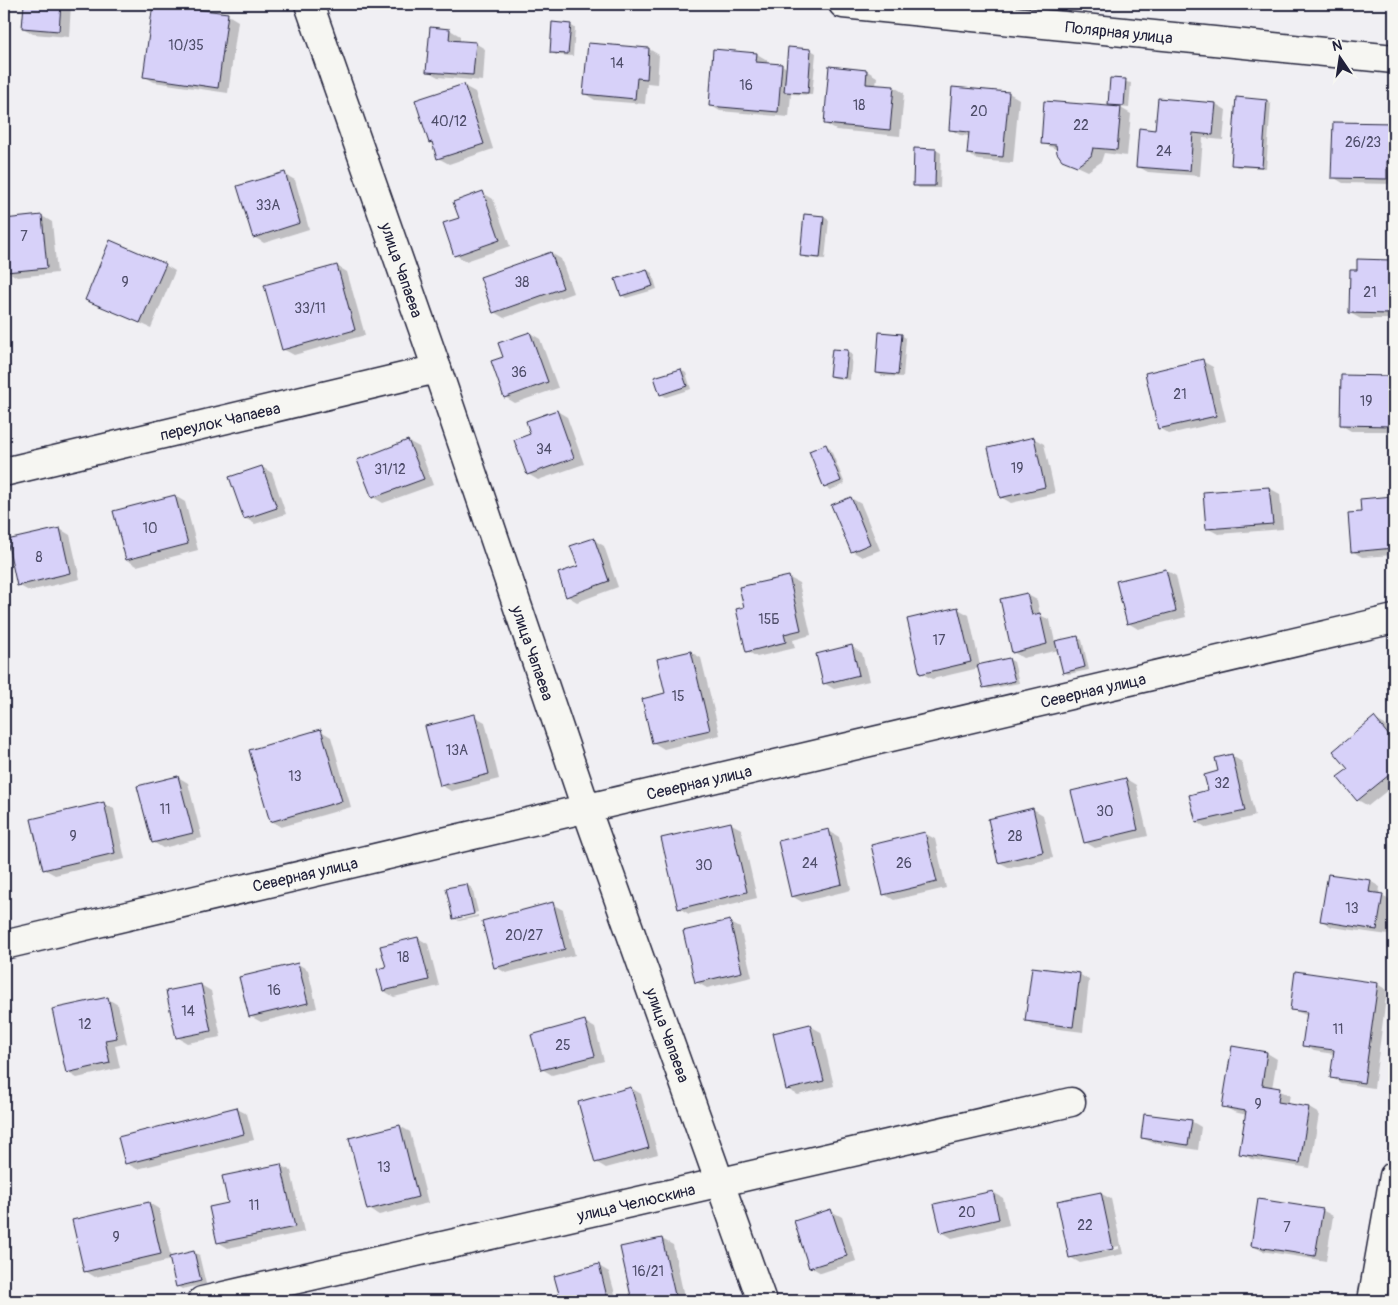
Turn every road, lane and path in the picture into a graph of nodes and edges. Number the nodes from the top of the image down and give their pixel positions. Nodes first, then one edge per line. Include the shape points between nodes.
1 (309, 4) edge
2 (844, 4) edge
3 (1394, 60) edge
4 (437, 369) junction
5 (4, 472) edge
6 (1394, 619) edge
7 (586, 808) junction
8 (4, 945) edge
9 (1070, 1102) dead end
10 (1394, 1176) edge
11 (721, 1182) junction
12 (202, 1301) edge
13 (762, 1301) edge
14 (1372, 1301) edge

1 - 4 street, улица Чапаева
2 - 3 street, Полярная улица
4 - 5 street, переулок Чапаева
4 - 7 street, улица Чапаева
6 - 7 street, Северная улица
7 - 8 street, Северная улица
7 - 11 street, улица Чапаева
9 - 11 street, улица Челюскина
10 - 14 street
11 - 12 street, улица Челюскина
11 - 13 street, улица Чапаева

